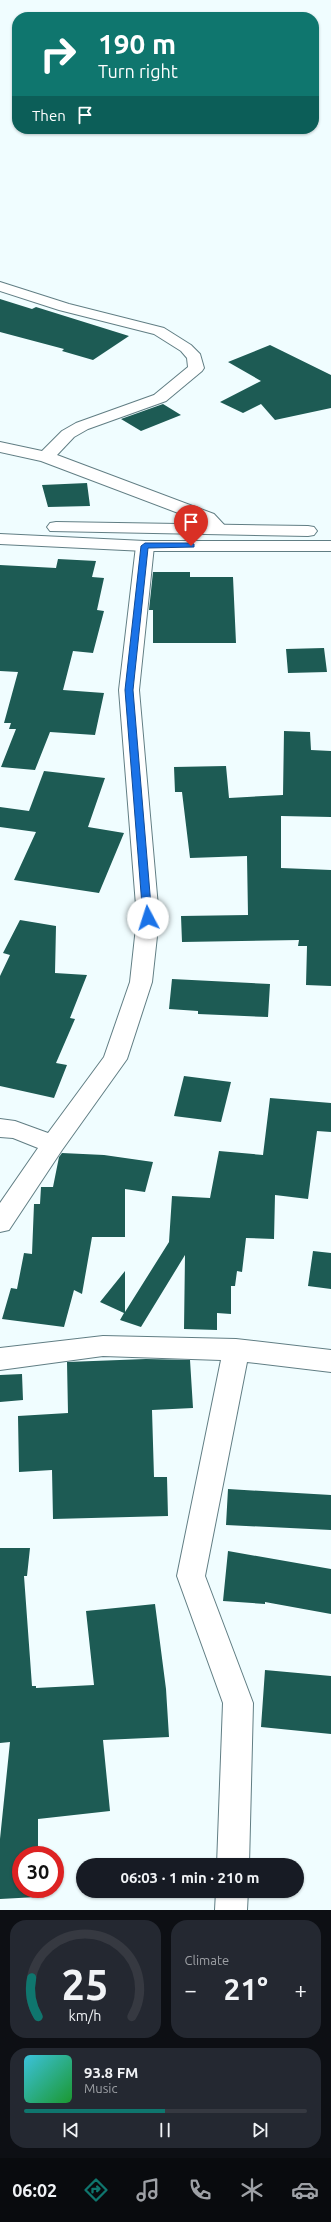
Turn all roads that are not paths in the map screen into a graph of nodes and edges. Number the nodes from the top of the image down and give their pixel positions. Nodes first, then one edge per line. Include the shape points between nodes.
1 (0, 286) edge
2 (0, 447) edge
3 (46, 457) junction
4 (0, 526) edge
5 (219, 529) junction
6 (331, 532) edge
7 (0, 539) edge
8 (145, 546) junction
9 (331, 546) edge
10 (0, 1128) edge
11 (53, 1144) junction
12 (0, 1223) edge
13 (236, 1350) junction
14 (0, 1360) edge
15 (331, 1361) edge
16 (233, 1858) edge
17 (232, 1898) edge
18 (231, 1910) edge

1 - 3 street via 64,307 159,331 186,348 195,358 196,368 160,398 82,426 68,434
2 - 3 street
3 - 5 street via 208,518
4 - 5 street
5 - 6 street
7 - 8 street
8 - 9 street
8 - 11 street via 129,690 148,918 141,982 115,1059
10 - 11 street via 15,1130
11 - 12 street
13 - 14 street via 103,1346
13 - 15 street
13 - 16 street via 191,1576 238,1703
17 - 18 street

